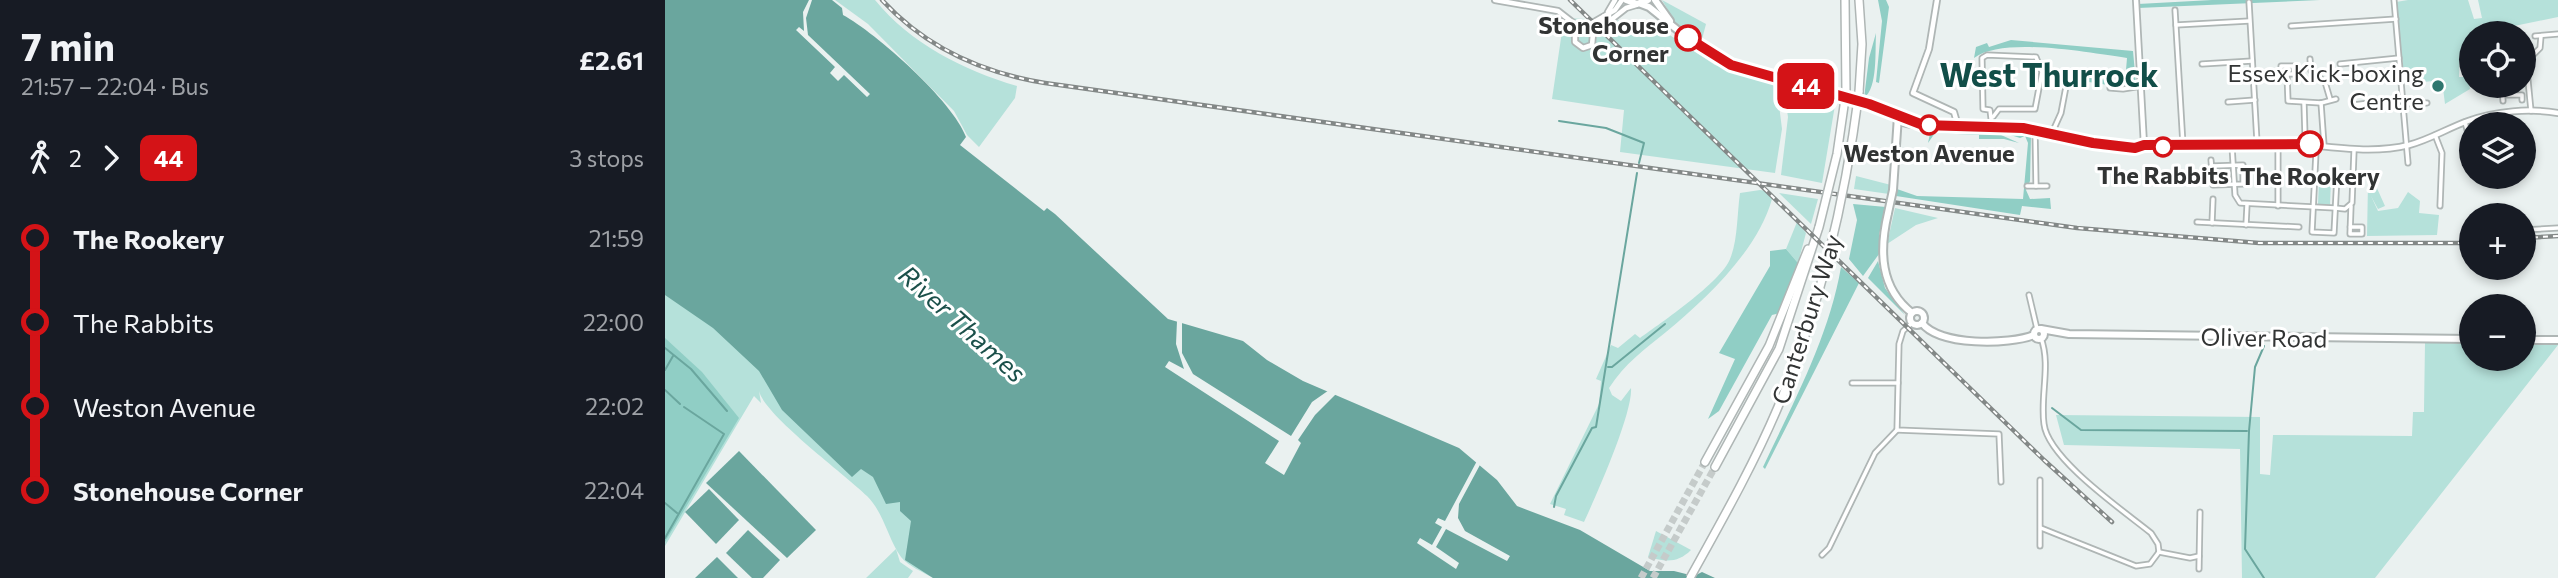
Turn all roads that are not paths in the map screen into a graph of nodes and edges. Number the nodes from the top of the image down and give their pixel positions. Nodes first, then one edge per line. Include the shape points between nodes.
1 (1496, 0) edge
2 (1615, 0) edge
3 (1624, 0) edge
4 (1648, 0) edge
5 (1654, 0) edge
6 (1845, 0) edge
7 (1859, 0) edge
8 (1937, 0) edge
9 (2136, 0) edge
10 (2394, 0) edge
11 (2249, 2) dead end
12 (1639, 4) junction
13 (2175, 10) dead end
14 (1602, 17) junction
15 (2396, 19) junction
16 (2249, 21) junction
17 (1573, 23) junction
18 (1672, 25) junction
19 (2176, 25) junction
20 (2291, 26) dead end
21 (1582, 28) junction
22 (1575, 33) junction
23 (1593, 34) junction
24 (2558, 34) edge
25 (2536, 36) edge
26 (2541, 36) junction
27 (2536, 52) edge
28 (2399, 58) junction
29 (2310, 60) dead end
30 (2252, 61) junction
31 (2202, 64) dead end
32 (2340, 64) dead end
33 (2287, 74) dead end
34 (2069, 76) dead end
35 (2141, 86) junction
36 (2110, 88) dead end
37 (2530, 98) edge
38 (2330, 99) junction
39 (2336, 99) dead end
40 (2255, 100) junction
41 (2228, 102) dead end
42 (2403, 102) junction
43 (2304, 103) junction
44 (2321, 103) junction
45 (2427, 103) dead end
46 (2353, 105) dead end
47 (2531, 111) junction
48 (2525, 112) edge
49 (2558, 113) edge
50 (1993, 117) junction
51 (1899, 119) junction
52 (2459, 125) edge
53 (1958, 126) junction
54 (1992, 127) junction
55 (2035, 130) junction
56 (2052, 133) junction
57 (2435, 135) junction
58 (2305, 136) dead end
59 (2257, 142) junction
60 (2278, 142) junction
61 (2144, 145) junction
62 (2183, 145) junction
63 (2324, 145) junction
64 (2232, 146) junction
65 (2406, 146) junction
66 (2354, 151) junction
67 (2316, 152) dead end
68 (2211, 160) dead end
69 (2408, 163) dead end
70 (2234, 165) junction
71 (2212, 166) junction
72 (2315, 176) junction
73 (2336, 176) junction
74 (2353, 177) junction
75 (2235, 184) junction
76 (2027, 186) dead end
77 (2036, 186) junction
78 (2047, 186) dead end
79 (2213, 199) dead end
80 (2247, 205) junction
81 (2278, 206) junction
82 (2351, 206) junction
83 (2440, 206) dead end
84 (2313, 207) junction
85 (2335, 208) junction
86 (2197, 222) dead end
87 (2212, 223) junction
88 (2246, 225) junction
89 (2299, 227) dead end
90 (2350, 227) dead end
91 (2558, 228) edge
92 (2536, 229) edge
93 (1812, 244) junction
94 (2029, 295) dead end
95 (1912, 313) junction
96 (1912, 323) junction
97 (1922, 323) junction
98 (2039, 334) junction
99 (2459, 339) edge
100 (2536, 340) edge
101 (2556, 340) edge
102 (1852, 383) dead end
103 (1898, 383) junction
104 (1897, 430) junction
105 (1706, 462) tunnel mouth
106 (1715, 467) tunnel mouth
107 (2040, 480) dead end
108 (2001, 482) dead end
109 (2200, 512) dead end
110 (2041, 528) junction
111 (2040, 546) dead end
112 (2159, 552) junction
113 (1822, 555) dead end
114 (2199, 556) junction
115 (2199, 569) dead end
116 (1690, 578) edge

1 - 17 street via 1558,11
2 - 14 street
3 - 12 main road
3 - 14 street
4 - 12 main road
5 - 18 main road
6 - 93 highway, Canterbury Way, bridge via 1844,92
7 - 116 highway, Canterbury Way, bridge via 1859,92 1840,212 1808,330 1759,449
8 - 53 street via 1929,49 1913,93 1954,112
9 - 35 street
10 - 15 street
11 - 16 street
12 - 18 main road
12 - 23 street via 1626,8
13 - 19 street
14 - 21 street
15 - 20 street
15 - 28 street
16 - 19 street
16 - 30 street
17 - 21 street
17 - 22 street
18 - 51 main road via 1731,65 1869,104
19 - 62 street
21 - 22 street
21 - 23 street
22 - 23 street via 1576,44 1585,48 1593,42
24 - 26 street
25 - 26 street
26 - 27 street
28 - 32 street
28 - 42 street
29 - 38 street via 2311,71 2325,82
30 - 31 street
30 - 40 street
33 - 43 street via 2288,101
34 - 56 street
35 - 36 street
35 - 61 street
37 - 47 street
38 - 39 street
38 - 44 street
40 - 41 street
40 - 59 street
42 - 45 street
42 - 46 street
42 - 65 street
43 - 44 street
43 - 58 street
44 - 63 street
47 - 48 street
47 - 49 street
50 - 50 street via 1990,110 1983,109 1982,58 2036,57 2042,72 2035,109 1999,109
50 - 54 street
51 - 53 street
51 - 95 main road, bridge via 1882,249 1896,298
52 - 57 street
53 - 54 street
54 - 55 street
55 - 56 street
55 - 77 street
56 - 61 street via 2093,143
57 - 65 street
57 - 83 street via 2442,153
59 - 60 street
59 - 64 street
60 - 63 street
60 - 81 street
61 - 62 street
62 - 64 street
63 - 66 street
64 - 70 street
65 - 66 street
65 - 69 street
66 - 74 street
67 - 72 street
68 - 71 street
70 - 71 street
70 - 75 street
70 - 75 street via 2243,165 2243,184
71 - 75 street via 2213,185
72 - 73 street
72 - 84 street
73 - 74 street
73 - 85 street
74 - 82 street
75 - 80 street via 2236,199
76 - 77 street
77 - 78 street
79 - 87 street
80 - 81 street
80 - 88 street
81 - 84 street
82 - 85 street
82 - 90 street
84 - 85 street
84 - 85 street via 2312,232 2334,233
86 - 87 street
87 - 88 street
88 - 89 street
91 - 92 street
93 - 105 highway, Canterbury Way via 1769,346
93 - 106 highway, Canterbury Way via 1779,349
94 - 98 street
95 - 96 main road
95 - 97 main road via 1922,314
96 - 97 main road
96 - 103 street via 1899,340
97 - 98 main road, Oliver Road via 1931,332 1951,339 2015,340
98 - 99 main road, Oliver Road
98 - 112 street via 2044,351 2043,424 2049,439 2080,473 2151,533
100 - 101 main road
102 - 103 street
103 - 104 street
104 - 108 street via 1999,435
104 - 113 street via 1875,453
107 - 110 street
109 - 114 street
110 - 111 street
110 - 112 street via 2136,566 2150,564
112 - 114 street
114 - 115 street

